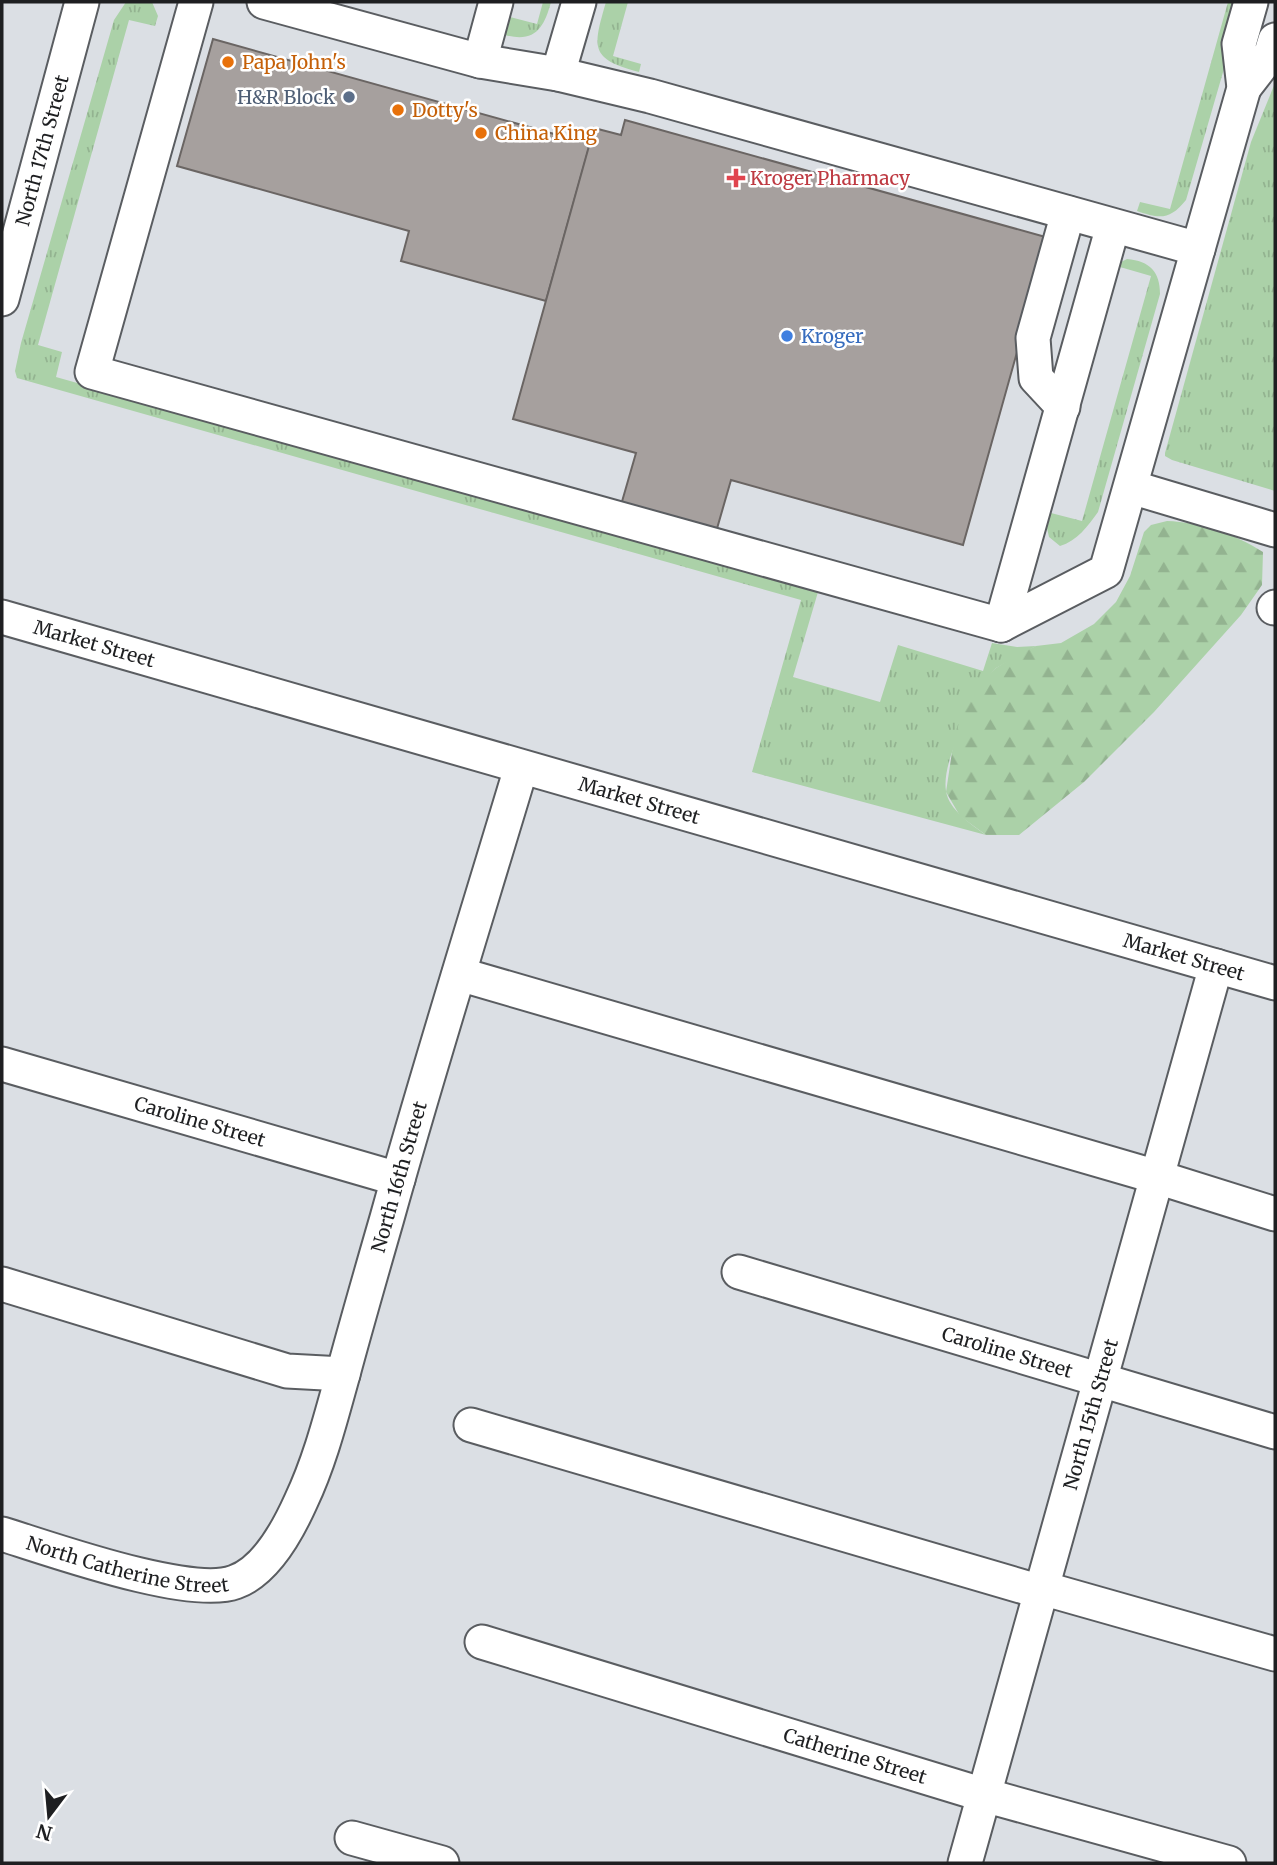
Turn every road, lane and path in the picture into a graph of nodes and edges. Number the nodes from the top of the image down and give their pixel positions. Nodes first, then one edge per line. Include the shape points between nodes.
1 (82, 2) edge
2 (196, 2) edge
3 (264, 2) edge
4 (496, 2) edge
5 (579, 2) edge
6 (1251, 2) edge
7 (1275, 40) edge
8 (480, 61) junction
9 (558, 75) junction
10 (1244, 88) junction
11 (1068, 213) junction
12 (1113, 226) junction
13 (1198, 249) junction
14 (2, 299) edge
15 (1063, 407) junction
16 (1131, 487) junction
17 (1275, 530) edge
18 (2, 617) edge
19 (1001, 625) junction
20 (520, 768) junction
21 (1216, 966) junction
22 (459, 974) junction
23 (1275, 984) edge
24 (2, 1064) edge
25 (1157, 1177) junction
26 (398, 1179) junction
27 (1275, 1214) edge
28 (739, 1272) dead end
29 (2, 1284) edge
30 (343, 1374) junction
31 (1100, 1381) junction
32 (471, 1425) dead end
33 (1275, 1432) edge
34 (2, 1534) edge
35 (252, 1573) joint
36 (1041, 1590) junction
37 (482, 1643) dead end
38 (1275, 1654) edge
39 (984, 1794) junction
40 (352, 1838) dead end
41 (442, 1863) edge
42 (965, 1863) edge
43 (1229, 1863) edge

1 - 14 street, North 17th Street
2 - 19 street via 92,372
3 - 8 street
4 - 8 street
5 - 9 street
6 - 10 street via 1240,44
7 - 10 street via 1271,53
8 - 9 street
9 - 11 street via 650,96
10 - 13 street
11 - 12 street
11 - 15 street via 1033,338 1036,378
12 - 13 street
12 - 15 street
13 - 16 street
15 - 19 street
16 - 17 street
16 - 19 street via 1105,571
18 - 20 street, Market Street
20 - 21 street, Market Street
20 - 22 street, North 16th Street
21 - 23 street, Market Street
21 - 25 street, North 15th Street
22 - 25 street
22 - 26 street, North 16th Street
24 - 26 street, Caroline Street
25 - 27 street
25 - 31 street, North 15th Street
26 - 30 street, North 16th Street
28 - 31 street, Caroline Street
29 - 30 street via 287,1371
30 - 35 street, North 16th Street via 301,1502 269,1556
31 - 33 street, Caroline Street
31 - 36 street, North 15th Street
32 - 36 street
34 - 35 street, North Catherine Street via 141,1575 193,1584 217,1586
36 - 38 street
36 - 39 street, North 15th Street
37 - 39 street, Catherine Street
39 - 42 street, North 15th Street
39 - 43 street, Catherine Street
40 - 41 street

